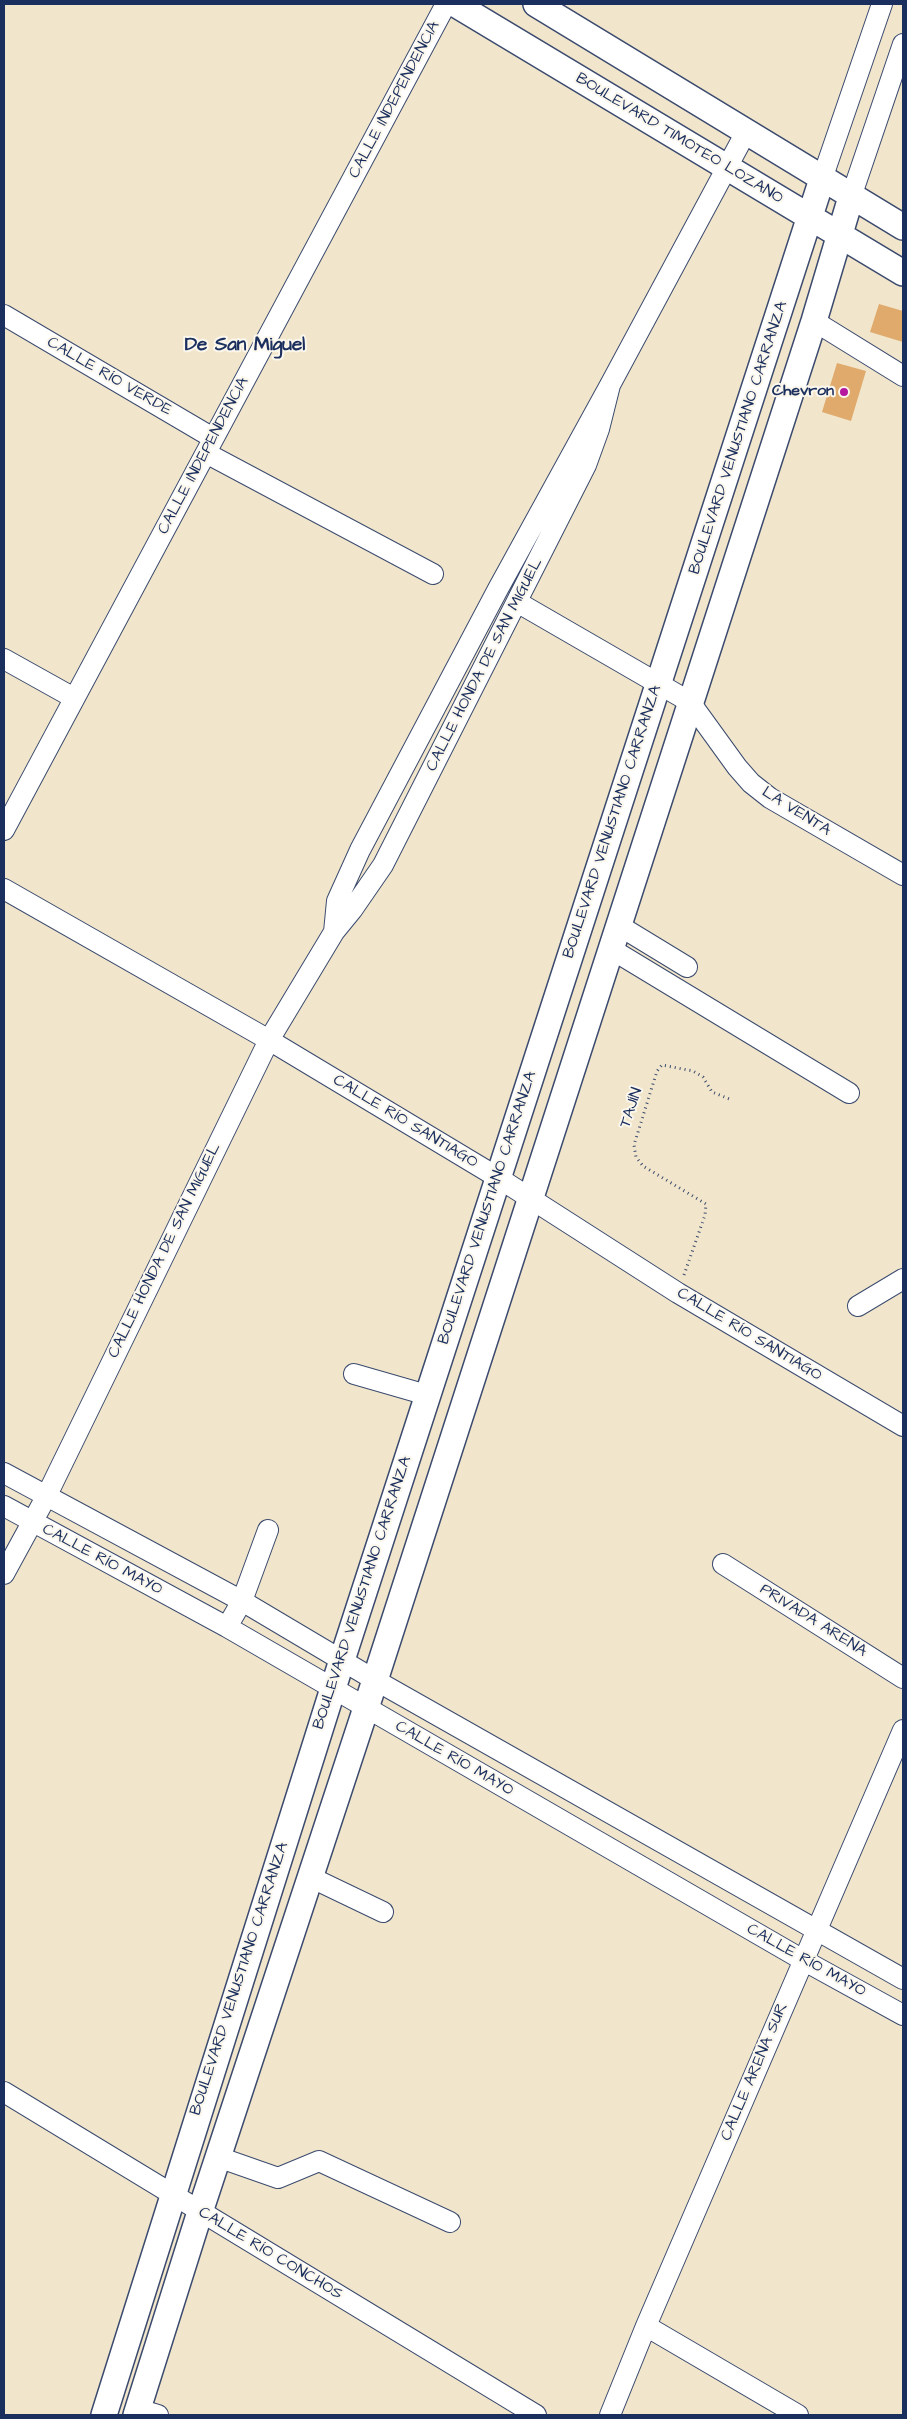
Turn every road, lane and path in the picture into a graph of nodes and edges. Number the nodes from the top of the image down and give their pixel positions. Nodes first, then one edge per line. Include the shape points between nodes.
1 (446, 4) edge
2 (455, 4) edge
3 (536, 4) edge
4 (882, 4) edge
5 (903, 44) edge
6 (746, 132) junction
7 (728, 168) junction
8 (822, 179) junction
9 (851, 197) junction
10 (811, 218) junction
11 (903, 227) edge
12 (839, 235) junction
13 (903, 273) edge
14 (4, 315) edge
15 (814, 321) junction
16 (903, 376) edge
17 (610, 385) junction
18 (210, 446) junction
19 (433, 574) dead end
20 (517, 602) junction
21 (4, 659) edge
22 (657, 685) junction
23 (74, 698) junction
24 (690, 702) junction
25 (4, 830) edge
26 (903, 875) edge
27 (4, 889) edge
28 (618, 925) junction
29 (334, 932) junction
30 (611, 949) junction
31 (686, 967) dead end
32 (268, 1040) junction
33 (850, 1093) dead end
34 (732, 1100) dead end
35 (497, 1177) junction
36 (531, 1198) junction
37 (903, 1279) edge
38 (678, 1292) junction
39 (858, 1306) dead end
40 (354, 1374) dead end
41 (427, 1395) junction
42 (903, 1426) edge
43 (4, 1473) edge
44 (46, 1497) junction
45 (4, 1506) edge
46 (31, 1522) junction
47 (268, 1530) dead end
48 (724, 1564) dead end
49 (4, 1574) edge
50 (242, 1601) junction
51 (228, 1627) junction
52 (342, 1660) junction
53 (903, 1678) edge
54 (375, 1680) junction
55 (332, 1689) junction
56 (366, 1708) junction
57 (903, 1730) edge
58 (310, 1877) junction
59 (383, 1912) dead end
60 (816, 1930) junction
61 (803, 1960) junction
62 (903, 1979) edge
63 (903, 2015) edge
64 (4, 2092) edge
65 (218, 2157) junction
66 (172, 2195) junction
67 (200, 2212) junction
68 (450, 2222) dead end
69 (646, 2326) junction
70 (144, 2413) edge
71 (104, 2415) edge
72 (536, 2415) edge
73 (610, 2415) edge
74 (798, 2415) edge

1 - 18 street, CALLE INDEPENDENCIA
2 - 7 main road, BOULEVARD TIMOTEO LOZANO
3 - 6 main road
4 - 8 street, BOULEVARD VENUSTIANO CARRANZA
5 - 9 street
6 - 7 street, CALLE HONDA DE SAN MIGUEL
6 - 8 main road
7 - 10 main road, BOULEVARD TIMOTEO LOZANO
7 - 17 street, CALLE HONDA DE SAN MIGUEL
8 - 9 main road
8 - 10 main road, BOULEVARD VENUSTIANO CARRANZA
9 - 11 main road
9 - 12 main road
10 - 12 main road, BOULEVARD TIMOTEO LOZANO
10 - 22 main road, BOULEVARD VENUSTIANO CARRANZA
12 - 13 main road, BOULEVARD TIMOTEO LOZANO
12 - 15 main road
14 - 18 street, CALLE RÍO VERDE
15 - 16 street
15 - 24 main road
17 - 20 street, CALLE HONDA DE SAN MIGUEL via 586,465
17 - 29 street, CALLE HONDA DE SAN MIGUEL via 360,850 337,901
18 - 19 street, CALLE RÍO VERDE
18 - 23 street, CALLE INDEPENDENCIA
20 - 22 street
20 - 29 street, CALLE HONDA DE SAN MIGUEL via 382,865
21 - 23 street
22 - 24 street
22 - 35 main road, BOULEVARD VENUSTIANO CARRANZA
23 - 25 street, CALLE INDEPENDENCIA
24 - 26 street, LA VENTA via 737,767 757,788
24 - 28 main road
27 - 32 street, CALLE RÍO SANTIAGO
28 - 30 main road
28 - 31 street
29 - 32 street, CALLE HONDA DE SAN MIGUEL
30 - 33 street
30 - 36 main road
32 - 35 street, CALLE RÍO SANTIAGO
32 - 44 street, CALLE HONDA DE SAN MIGUEL
34 - 38 path, TAJÍN via 712,1092 703,1077 693,1071 660,1066 634,1145 636,1157 643,1166 702,1200 706,1208
35 - 36 street, CALLE RÍO SANTIAGO
35 - 41 main road, BOULEVARD VENUSTIANO CARRANZA
36 - 38 street, CALLE RÍO SANTIAGO
36 - 54 main road
37 - 39 street
38 - 42 street, CALLE RÍO SANTIAGO
40 - 41 street
41 - 52 main road, BOULEVARD VENUSTIANO CARRANZA
43 - 44 street, CALLE RÍO MAYO
44 - 46 street, CALLE HONDA DE SAN MIGUEL
44 - 50 street, CALLE RÍO MAYO
45 - 46 street, CALLE RÍO MAYO
46 - 49 street, CALLE HONDA DE SAN MIGUEL
46 - 51 street, CALLE RÍO MAYO
47 - 50 street
48 - 53 street, PRIVADA ARENA
50 - 51 street
50 - 52 street, CALLE RÍO MAYO
51 - 55 street, CALLE RÍO MAYO
52 - 54 street, CALLE RÍO MAYO
52 - 55 main road, BOULEVARD VENUSTIANO CARRANZA
54 - 56 main road
54 - 60 street, CALLE RÍO MAYO
55 - 56 street, CALLE RÍO MAYO
55 - 66 main road, BOULEVARD VENUSTIANO CARRANZA
56 - 58 main road
56 - 61 street, CALLE RÍO MAYO
57 - 60 street, CALLE ARENA SUR
58 - 59 street
58 - 65 main road
60 - 61 street, CALLE ARENA SUR
60 - 62 street, CALLE RÍO MAYO
61 - 63 street, CALLE RÍO MAYO
61 - 69 street, CALLE ARENA SUR
64 - 66 street, CALLE RÍO CONCHOS
65 - 67 main road
65 - 68 street via 278,2178 319,2161
66 - 67 street, CALLE RÍO CONCHOS
66 - 71 main road, BOULEVARD VENUSTIANO CARRANZA
67 - 70 main road
67 - 72 street, CALLE RÍO CONCHOS
69 - 73 street, CALLE ARENA SUR
69 - 74 street

